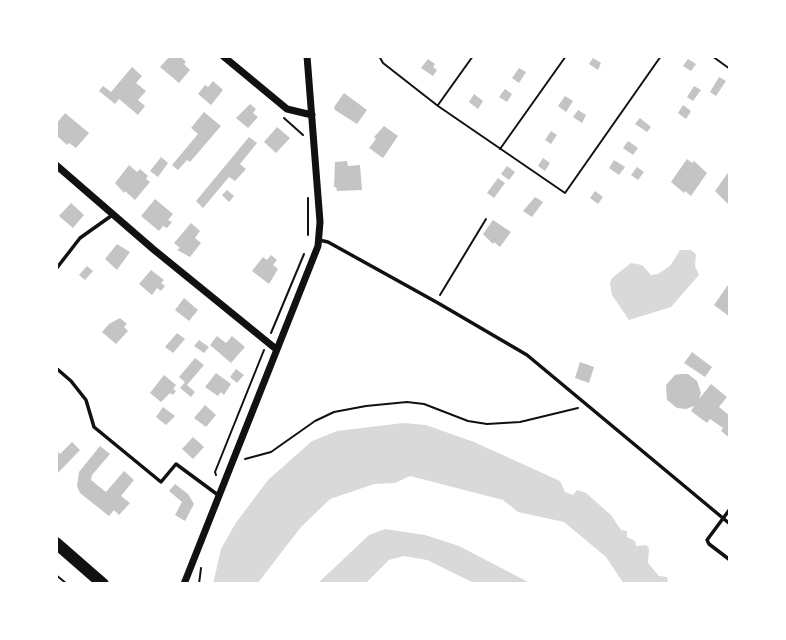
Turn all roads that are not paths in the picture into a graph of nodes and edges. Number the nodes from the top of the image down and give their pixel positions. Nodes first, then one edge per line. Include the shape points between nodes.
1 (223, 56) edge
2 (307, 56) edge
3 (312, 115) junction
4 (56, 165) edge
5 (113, 215) junction
6 (319, 240) junction
7 (56, 269) edge
8 (276, 349) junction
9 (56, 368) edge
10 (218, 495) junction
11 (730, 509) edge
12 (723, 518) junction
13 (730, 524) edge
14 (56, 543) edge
15 (730, 561) edge
16 (103, 584) edge
17 (184, 584) edge

1 - 3 street via 287,109
2 - 3 street
3 - 6 street
4 - 5 street
5 - 7 lane via 80,238
5 - 8 street
6 - 8 street
6 - 12 lane via 527,355
8 - 10 street
9 - 10 lane via 86,400 94,427 161,482 176,464
10 - 17 street
11 - 12 lane
12 - 13 lane
12 - 15 lane via 708,540
14 - 16 main road

